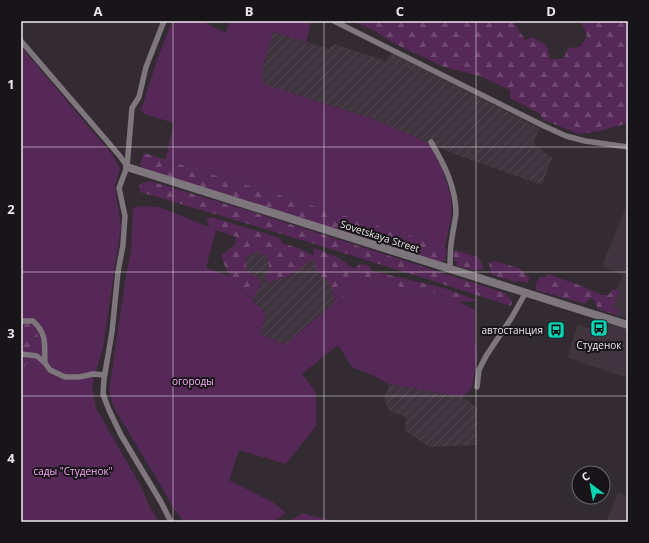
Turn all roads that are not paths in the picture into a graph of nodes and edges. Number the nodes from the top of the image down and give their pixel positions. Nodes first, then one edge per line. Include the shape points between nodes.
1 (164, 21) edge
2 (334, 21) edge
3 (21, 41) edge
4 (431, 142) dead end
5 (628, 147) edge
6 (127, 167) junction
7 (450, 269) junction
8 (526, 292) junction
9 (21, 321) edge
10 (628, 325) edge
11 (21, 354) edge
12 (45, 363) junction
13 (105, 376) junction
14 (477, 387) dead end
15 (172, 522) edge

1 - 6 street via 146,67 139,97 132,108
2 - 5 street via 566,136
3 - 6 street
4 - 7 street via 440,157 454,194 456,214 451,240
6 - 7 street, Sovetskaya Street
6 - 13 street via 119,188 125,216 123,245
7 - 8 street, Sovetskaya Street
8 - 10 street, Sovetskaya Street
8 - 14 street via 486,356 479,370
9 - 12 street via 33,321 39,327 44,341
11 - 12 street via 37,356
12 - 13 street via 50,370 65,377 93,374
13 - 15 street via 103,394 109,410

